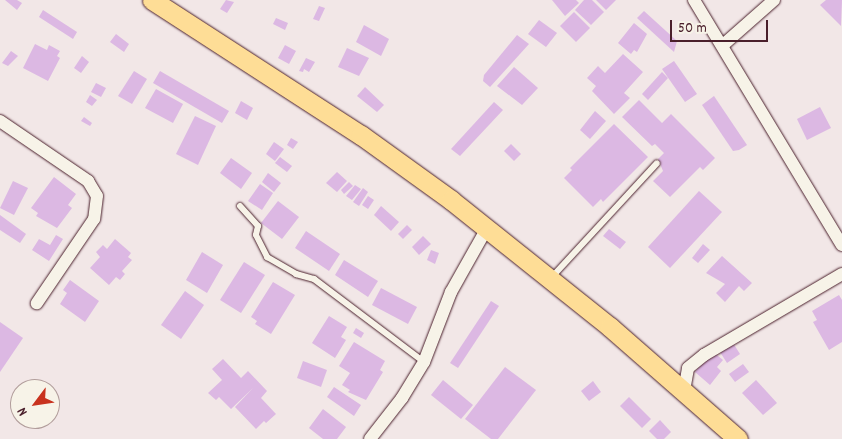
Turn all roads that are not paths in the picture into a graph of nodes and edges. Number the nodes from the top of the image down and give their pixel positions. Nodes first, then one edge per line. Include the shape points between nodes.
1 (152, 0) edge
2 (694, 0) edge
3 (774, 0) edge
4 (723, 45) junction
5 (0, 122) edge
6 (656, 163) dead end
7 (240, 206) dead end
8 (487, 228) junction
9 (842, 245) edge
10 (842, 274) edge
11 (550, 279) junction
12 (38, 303) dead end
13 (424, 362) junction
14 (684, 391) junction
15 (370, 439) edge
16 (738, 439) edge

1 - 8 main road via 361,135
2 - 4 street
3 - 4 street
4 - 9 street
5 - 12 street via 88,182 97,196 94,219
6 - 11 lane
7 - 13 lane via 258,226 256,235 267,257 296,274 314,279
8 - 11 main road
8 - 13 street via 451,292
10 - 14 street via 704,354 688,368
11 - 14 main road
13 - 15 street via 402,398
14 - 16 main road

